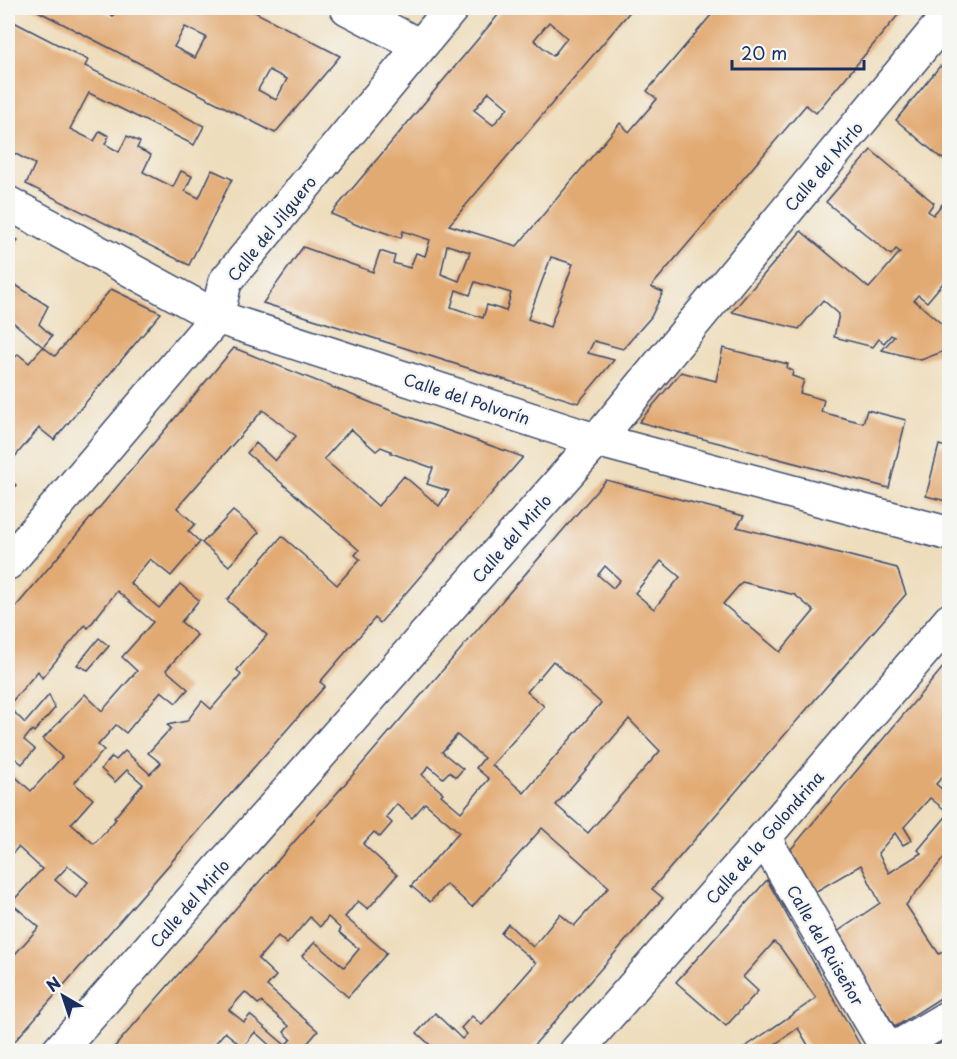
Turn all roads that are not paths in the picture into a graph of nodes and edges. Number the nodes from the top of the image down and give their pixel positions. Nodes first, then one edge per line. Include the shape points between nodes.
1 (347, 8) edge
2 (452, 8) edge
3 (950, 13) edge
4 (420, 46) junction
5 (8, 203) edge
6 (217, 317) junction
7 (597, 440) junction
8 (950, 534) edge
9 (8, 563) edge
10 (950, 621) edge
11 (764, 838) junction
12 (950, 1016) edge
13 (58, 1052) edge
14 (576, 1052) edge
15 (889, 1052) edge

1 - 4 street
2 - 4 street, Calle del Jilguero
3 - 7 street, Calle del Mirlo
4 - 6 street, Calle del Jilguero via 225,282
5 - 6 street, Calle del Polvorín
6 - 7 street, Calle del Polvorín
6 - 9 street, Calle del Jilguero
7 - 8 street, Calle del Polvorín
7 - 13 street, Calle del Mirlo
10 - 11 street, Calle de la Golondrina
11 - 14 street, Calle de la Golondrina
11 - 15 street, Calle del Ruiseñor
12 - 15 street

